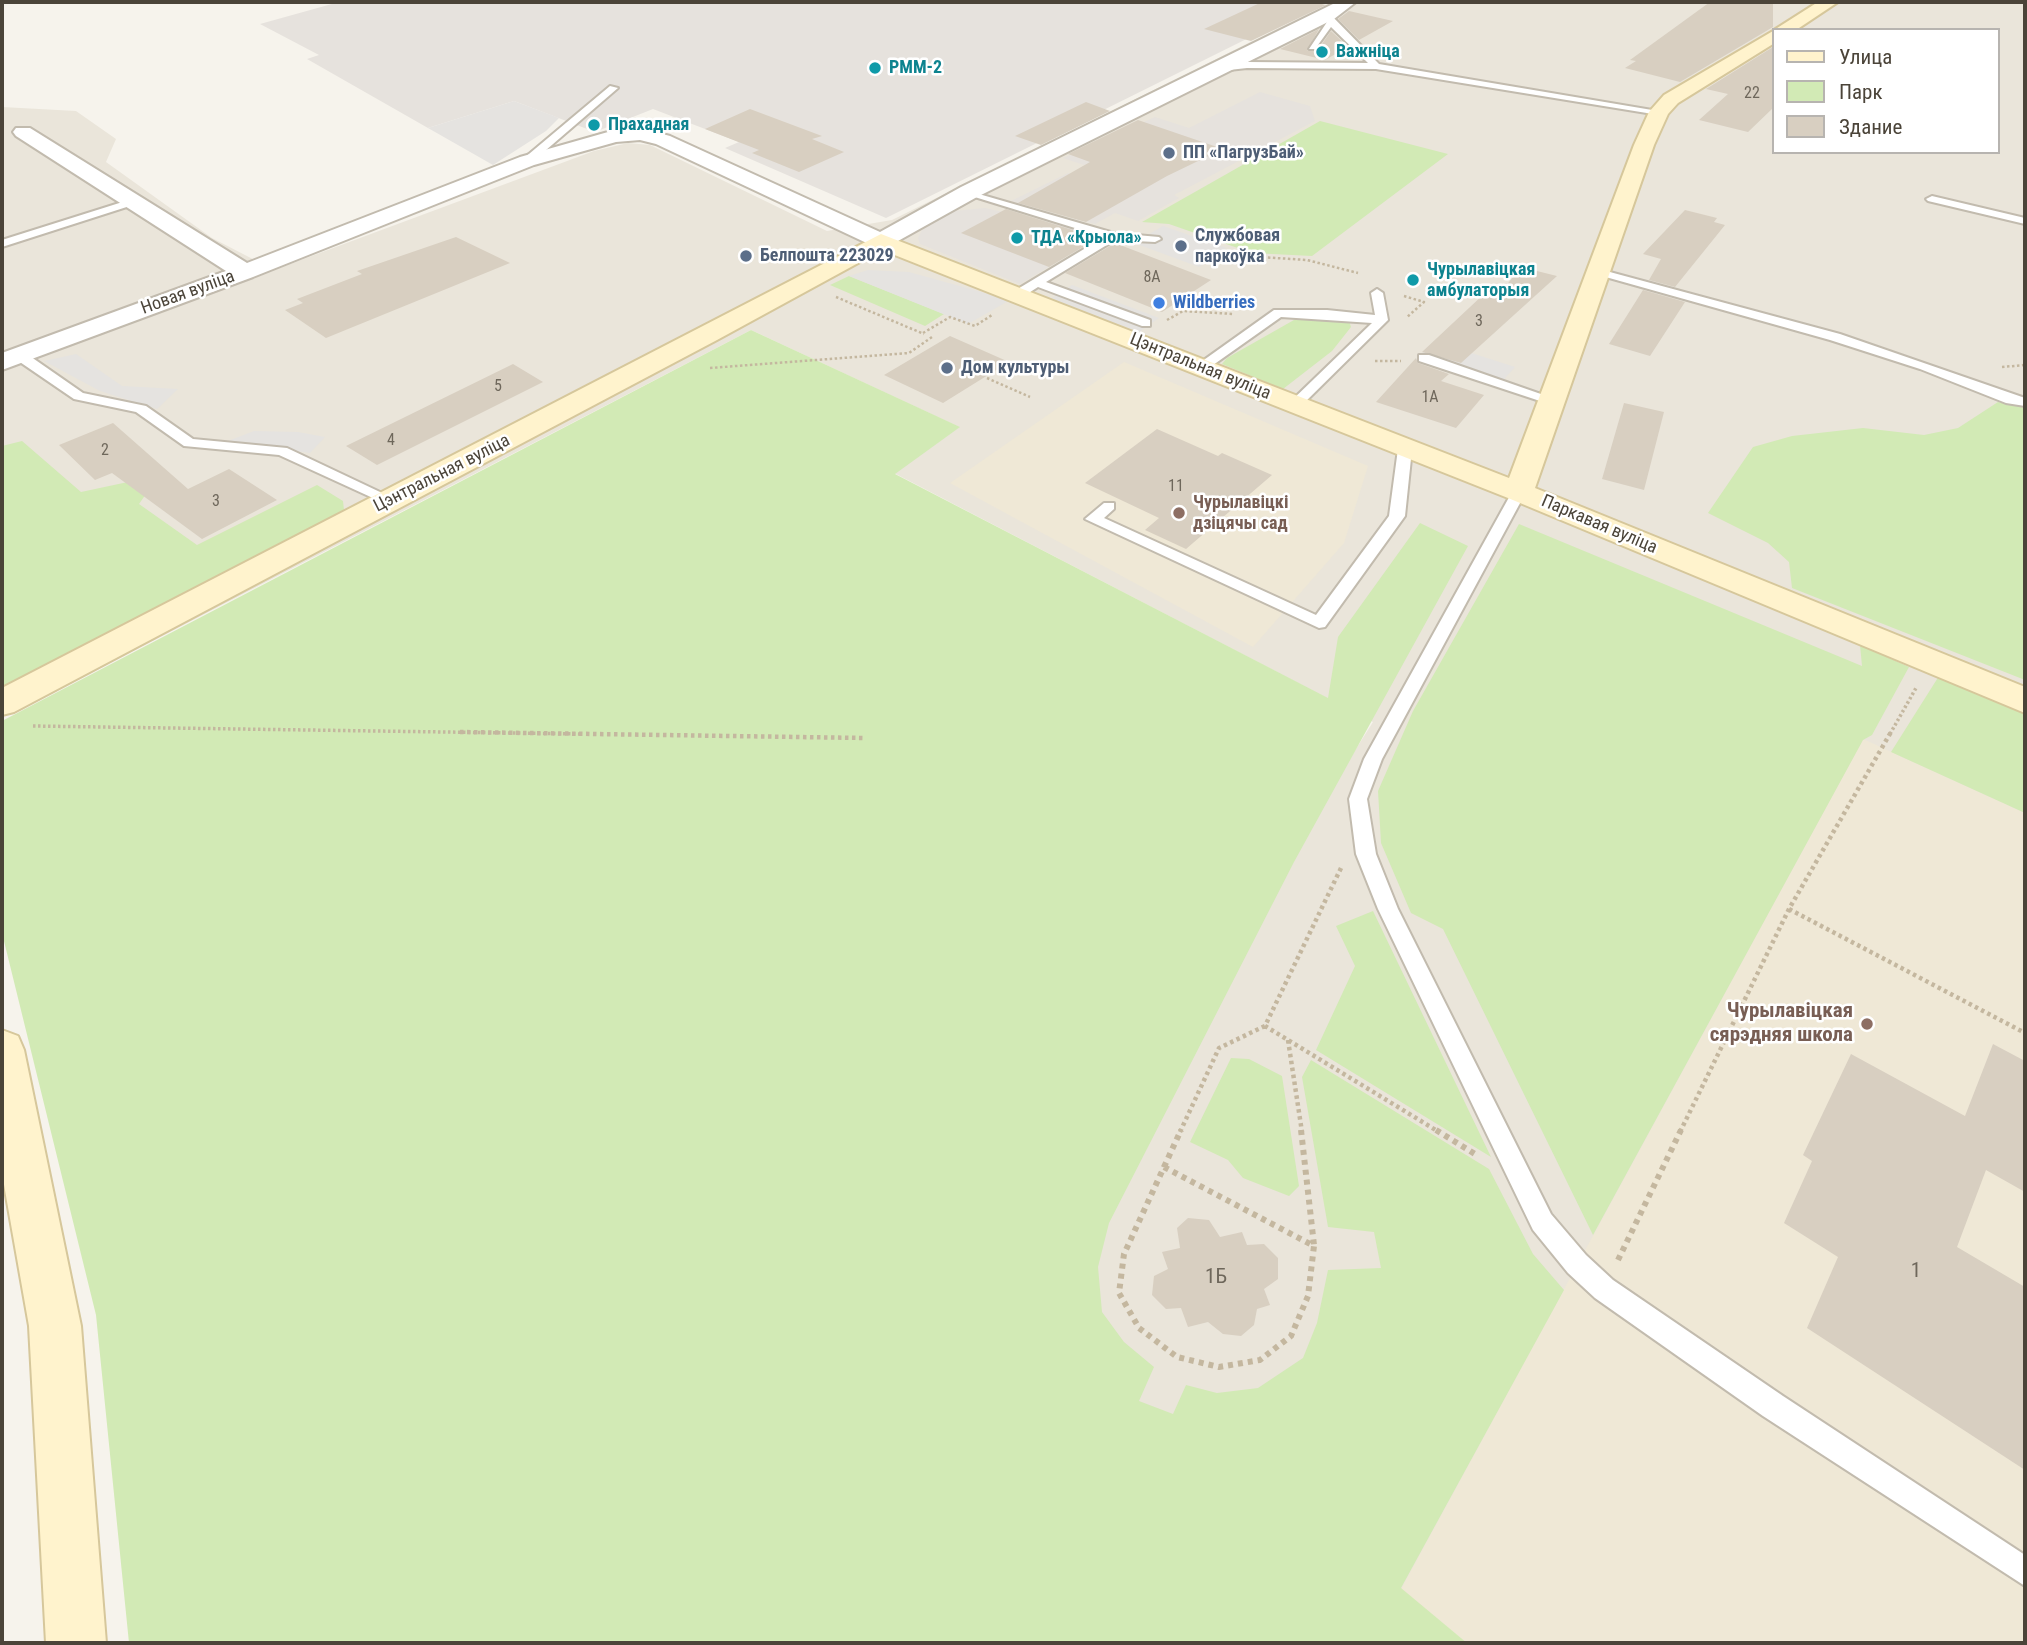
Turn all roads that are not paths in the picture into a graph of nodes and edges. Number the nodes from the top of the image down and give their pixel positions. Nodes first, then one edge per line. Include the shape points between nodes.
1 (1348, 2) edge
2 (1830, 2) edge
3 (1330, 18) junction
4 (1786, 28) edge
5 (1772, 37) edge
6 (1312, 47) dead end
7 (1292, 54) dead end
8 (1247, 65) junction
9 (1376, 66) junction
10 (1220, 68) junction
11 (613, 88) dead end
12 (1659, 112) junction
13 (2, 118) edge
14 (12, 135) edge
15 (527, 161) junction
16 (969, 192) junction
17 (1932, 200) dead end
18 (132, 202) junction
19 (2025, 221) edge
20 (1113, 236) junction
21 (1154, 239) dead end
22 (881, 241) junction
23 (2, 244) edge
24 (1599, 271) junction
25 (245, 272) junction
26 (1029, 288) junction
27 (1377, 293) dead end
28 (1382, 320) junction
29 (1146, 323) road end
30 (1424, 358) dead end
31 (11, 359) edge
32 (1201, 367) junction
33 (1551, 400) junction
34 (2025, 402) edge
35 (1294, 405) junction
36 (1405, 449) junction
37 (1519, 492) junction
38 (391, 500) junction
39 (1109, 506) dead end
40 (2025, 701) edge
41 (2, 703) edge
42 (2, 1050) edge
43 (2025, 1573) edge
44 (76, 1643) edge

1 - 3 street, Цэнтральная вуліца
2 - 4 street
3 - 6 lane
3 - 9 lane
3 - 10 street, Цэнтральная вуліца
5 - 12 street, Паркавая вуліца via 1671,99
7 - 8 lane
8 - 9 lane
8 - 10 lane
9 - 12 lane
10 - 16 street, Цэнтральная вуліца
11 - 15 lane
12 - 24 street, Паркавая вуліца
13 - 14 street, Новая вуліца
14 - 18 street, Новая вуліца
15 - 22 street via 615,135 640,134 663,140
15 - 25 street
16 - 20 lane
16 - 22 street, Цэнтральная вуліца
17 - 19 lane
18 - 23 lane
18 - 25 street, Новая вуліца
20 - 21 lane
20 - 26 lane
22 - 26 street, Цэнтральная вуліца
22 - 38 street, Цэнтральная вуліца
24 - 33 street, Паркавая вуліца
24 - 34 lane via 1835,337
25 - 31 street, Новая вуліца
26 - 29 lane
26 - 32 street, Цэнтральная вуліца
27 - 28 lane
28 - 32 lane via 1278,313
28 - 35 lane
30 - 33 lane
31 - 38 lane via 79,396 141,409 189,443 282,451
32 - 35 street, Цэнтральная вуліца
33 - 37 street, Паркавая вуліца
35 - 36 street, Цэнтральная вуліца
36 - 37 street, Цэнтральная вуліца
36 - 39 lane via 1397,516 1319,623 1093,519
37 - 40 street, Паркавая вуліца
37 - 43 lane via 1373,760 1358,800 1366,854 1388,909 1542,1222 1577,1265 1604,1289 1773,1406
38 - 41 street, Цэнтральная вуліца
42 - 44 street via 55,1326

